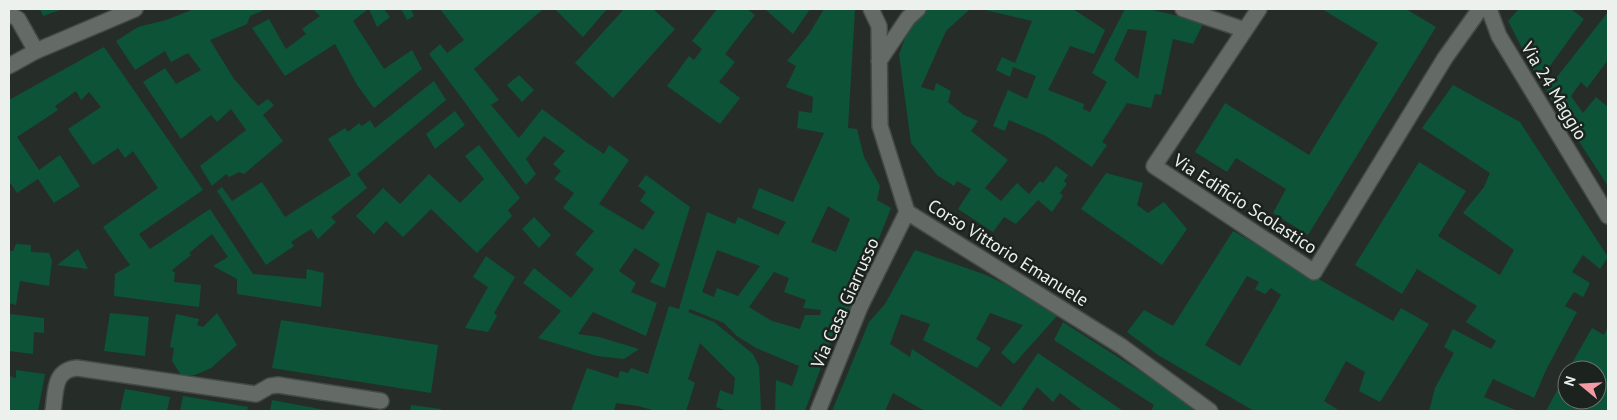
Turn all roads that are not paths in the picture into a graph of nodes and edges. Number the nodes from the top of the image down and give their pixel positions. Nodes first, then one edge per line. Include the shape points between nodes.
1 (135, 9) edge
2 (871, 9) edge
3 (918, 9) edge
4 (1183, 9) edge
5 (1259, 9) edge
6 (1480, 9) edge
7 (1489, 9) edge
8 (9, 14) edge
9 (1245, 30) junction
10 (36, 51) junction
11 (879, 61) junction
12 (9, 66) edge
13 (907, 212) junction
14 (1608, 216) edge
15 (380, 401) dead end
16 (53, 411) edge
17 (818, 411) edge
18 (1210, 411) edge

1 - 10 street
2 - 11 street, Corso Vittorio Emanuele via 879,26
3 - 11 street via 908,18
4 - 9 street
5 - 9 street, Via Edificio Scolastico
6 - 9 street, Via Edificio Scolastico via 1445,58 1314,272 1154,166
7 - 14 street, Via 24 Maggio via 1499,36
8 - 10 street via 18,19
10 - 12 street
11 - 13 street, Corso Vittorio Emanuele via 880,126
13 - 17 street, Via Casa Giarrusso via 860,307
13 - 18 street, Corso Vittorio Emanuele via 1120,346
15 - 16 street via 278,385 256,394 69,368 59,376

